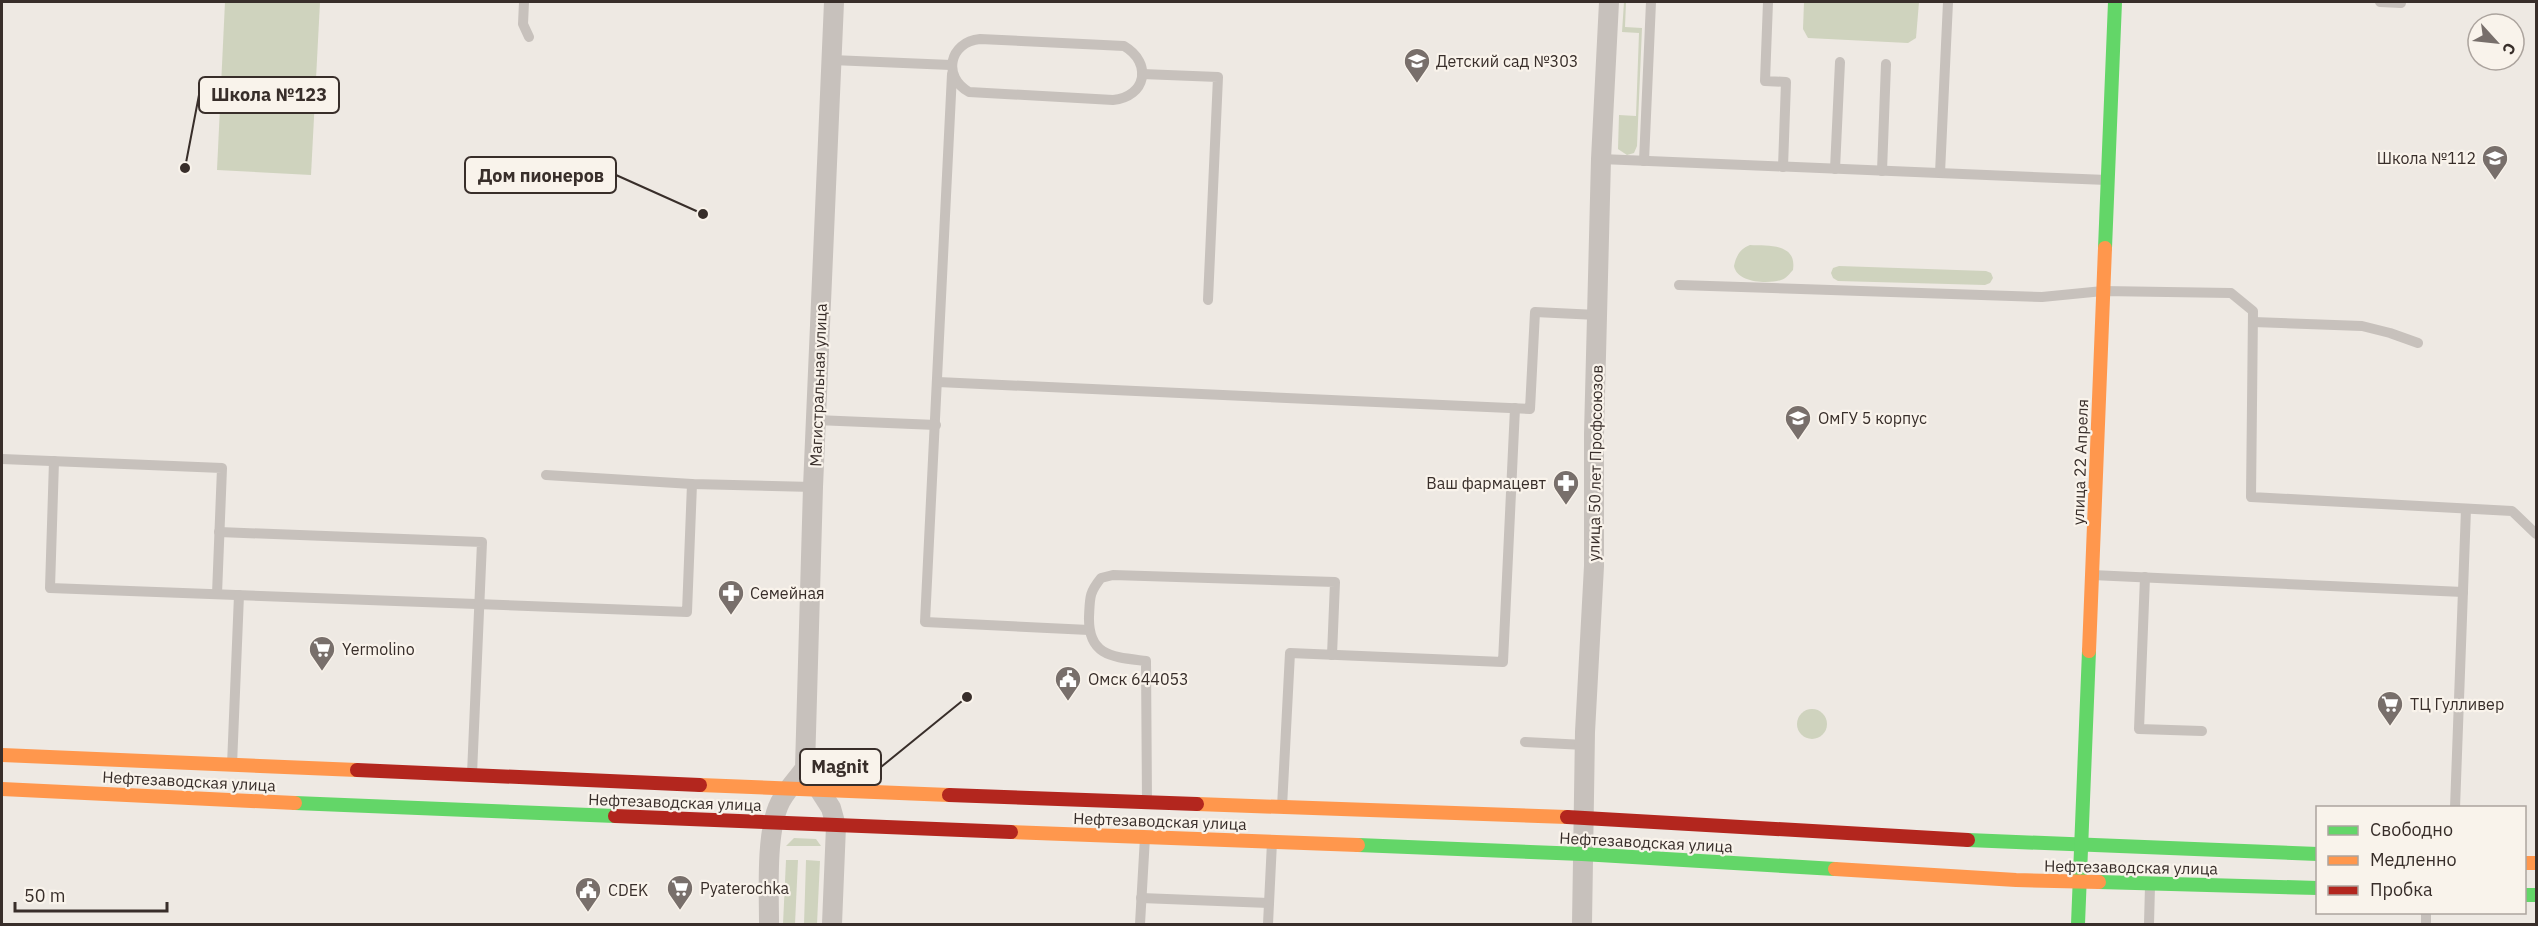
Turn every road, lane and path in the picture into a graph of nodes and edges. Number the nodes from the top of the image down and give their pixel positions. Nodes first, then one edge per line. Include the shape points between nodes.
1 (524, 2) edge
2 (834, 2) edge
3 (1609, 2) edge
4 (1651, 2) edge
5 (1768, 2) edge
6 (1947, 2) edge
7 (2115, 2) edge
8 (2380, 2) edge
9 (2401, 3) edge
10 (529, 38) dead end
11 (831, 60) junction
12 (1840, 62) dead end
13 (1886, 64) dead end
14 (952, 70) junction
15 (1142, 74) junction
16 (1601, 159) junction
17 (1644, 160) junction
18 (1783, 167) junction
19 (1835, 169) junction
20 (1882, 171) junction
21 (1940, 173) junction
22 (2108, 180) junction
23 (1679, 285) dead end
24 (2103, 291) junction
25 (1208, 300) dead end
26 (1597, 315) junction
27 (2253, 322) junction
28 (2418, 343) dead end
29 (938, 382) junction
30 (1515, 408) junction
31 (816, 420) junction
32 (936, 425) junction
33 (2, 459) edge
34 (54, 461) junction
35 (546, 475) dead end
36 (692, 484) junction
37 (813, 487) junction
38 (2466, 508) junction
39 (219, 532) junction
40 (2536, 534) edge
41 (2091, 575) junction
42 (2145, 578) junction
43 (2463, 592) junction
44 (217, 594) junction
45 (239, 595) junction
46 (479, 604) junction
47 (1089, 630) junction
48 (1332, 655) junction
49 (2202, 731) dead end
50 (1524, 742) dead end
51 (1585, 745) junction
52 (2, 755) edge
53 (232, 765) junction
54 (805, 768) junction
55 (472, 774) junction
56 (791, 788) junction
57 (2, 789) edge
58 (819, 789) junction
59 (2082, 797) junction
60 (1147, 802) junction
61 (2455, 806) edge
62 (1282, 807) junction
63 (1582, 818) junction
64 (774, 823) junction
65 (836, 826) junction
66 (1145, 837) junction
67 (1272, 842) junction
68 (2035, 844) junction
69 (2080, 844) junction
70 (2114, 846) junction
71 (1582, 854) junction
72 (2316, 854) edge
73 (2032, 880) junction
74 (2078, 882) junction
75 (2118, 884) junction
76 (2150, 884) junction
77 (2316, 888) edge
78 (1141, 897) junction
79 (1269, 903) junction
80 (769, 924) edge
81 (832, 924) edge
82 (1140, 924) edge
83 (1268, 924) edge
84 (1582, 924) edge
85 (2078, 924) edge
86 (2149, 924) edge

1 - 10 lane via 523,24
2 - 11 street, Магистральная улица
3 - 16 street, улица 50 лет Профсоюзов
4 - 17 lane
5 - 18 lane via 1765,81 1786,82
6 - 21 lane
7 - 22 main road, улица 22 Апреля
8 - 9 lane
11 - 14 lane
11 - 31 street, Магистральная улица
12 - 19 lane
13 - 20 lane
14 - 15 lane via 961,88 978,94 1113,100 1136,90
14 - 15 lane via 957,49 972,40 1124,46 1141,65
14 - 29 lane
15 - 25 lane via 1218,77
16 - 17 lane
16 - 26 street, улица 50 лет Профсоюзов
17 - 18 lane
18 - 19 lane
19 - 20 lane
20 - 21 lane
21 - 22 lane
22 - 24 main road, улица 22 Апреля
23 - 24 lane via 2042,297
24 - 27 lane via 2231,293 2253,310
24 - 41 main road, улица 22 Апреля
26 - 30 lane via 1535,312 1530,409
26 - 51 street, улица 50 лет Профсоюзов via 1594,566
27 - 28 lane via 2362,326
27 - 38 lane via 2251,497
29 - 30 lane
29 - 32 lane
30 - 48 lane via 1503,662
31 - 32 lane
31 - 37 street, Магистральная улица
32 - 47 lane via 925,622
33 - 34 lane
34 - 39 lane via 222,468
34 - 44 lane via 50,588
35 - 36 lane
36 - 37 lane
36 - 46 lane via 687,612
37 - 54 street, Магистральная улица
38 - 40 lane via 2512,511
38 - 43 lane
39 - 44 lane
39 - 46 lane via 482,542
41 - 42 lane
41 - 59 main road, улица 22 Апреля
42 - 43 lane
42 - 49 lane via 2139,729
43 - 61 lane
44 - 45 lane
45 - 46 lane
45 - 53 lane
46 - 55 lane
47 - 48 lane via 1090,592 1101,578 1113,575 1335,582
47 - 60 lane via 1095,646 1112,657 1146,661
48 - 62 lane via 1290,653
50 - 51 lane
51 - 63 street, улица 50 лет Профсоюзов
52 - 53 main road, Нефтезаводская улица
53 - 55 main road, Нефтезаводская улица
54 - 56 street
54 - 58 street
55 - 56 main road, Нефтезаводская улица
56 - 58 main road, Нефтезаводская улица
56 - 64 street via 778,805
57 - 64 main road, Нефтезаводская улица
58 - 60 main road, Нефтезаводская улица
58 - 65 street
59 - 68 main road via 2064,829 2050,842
59 - 69 main road, улица 22 Апреля
59 - 70 main road via 2095,831
60 - 62 main road, Нефтезаводская улица
62 - 63 main road, Нефтезаводская улица
63 - 68 main road, Нефтезаводская улица
63 - 71 street, улица 50 лет Профсоюзов
64 - 65 main road, Нефтезаводская улица
64 - 80 street
65 - 66 main road, Нефтезаводская улица
65 - 81 street
66 - 67 main road, Нефтезаводская улица
66 - 78 lane
67 - 71 main road, Нефтезаводская улица
67 - 79 lane
68 - 69 main road, Нефтезаводская улица
69 - 70 main road, Нефтезаводская улица
69 - 74 main road, улица 22 Апреля
70 - 72 main road, Нефтезаводская улица
71 - 73 main road, Нефтезаводская улица
71 - 84 street, улица 50 лет Профсоюзов
73 - 74 main road, Нефтезаводская улица
73 - 85 main road via 2048,888
74 - 75 main road, Нефтезаводская улица
74 - 85 main road, улица 22 Апреля
75 - 76 main road, Нефтезаводская улица
75 - 85 main road via 2096,898
76 - 77 main road, Нефтезаводская улица
76 - 86 lane
78 - 79 lane
78 - 82 lane
79 - 83 lane

